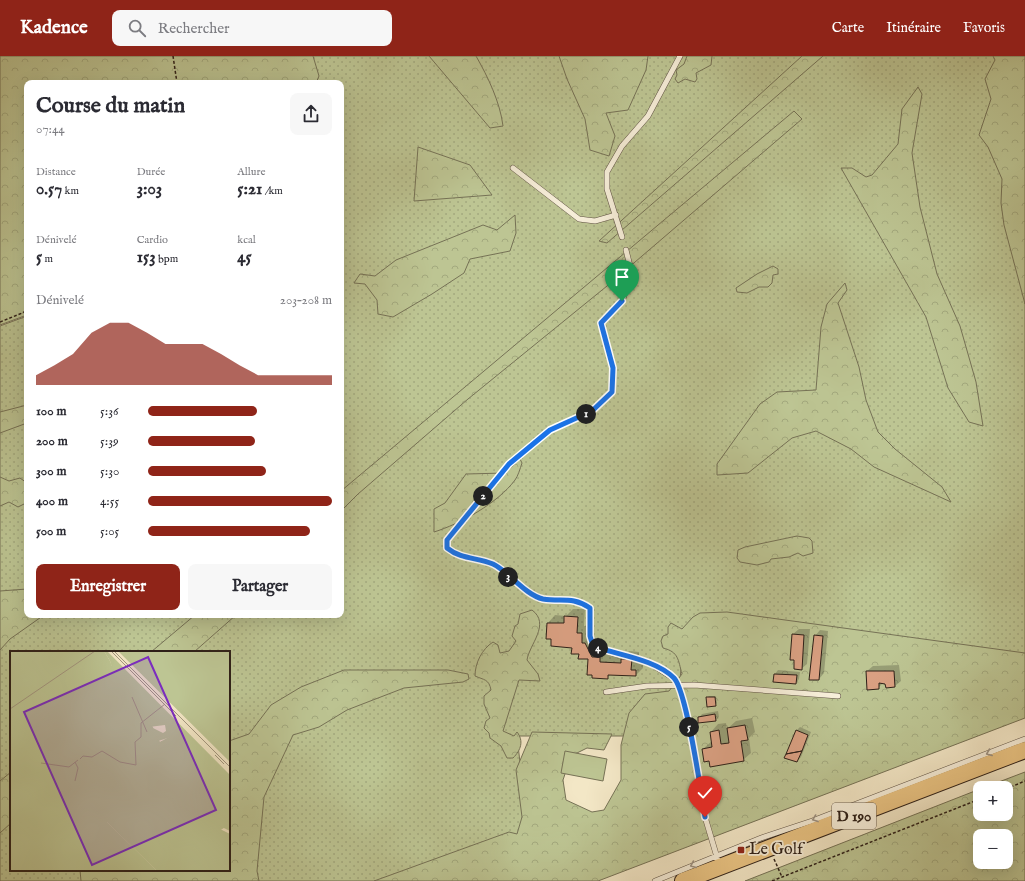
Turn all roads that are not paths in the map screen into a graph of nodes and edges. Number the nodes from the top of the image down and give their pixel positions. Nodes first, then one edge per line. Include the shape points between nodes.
1 (680, 56) edge
2 (513, 168) dead end
3 (616, 215) junction
4 (622, 237) dead end
5 (626, 250) dead end
6 (680, 687) junction
7 (606, 692) dead end
8 (838, 696) dead end
9 (1025, 739) edge
10 (1025, 750) edge
11 (1025, 759) edge
12 (720, 865) junction
13 (655, 881) edge
14 (683, 881) edge
15 (705, 881) edge

1 - 3 lane via 648,116 622,146 607,172 607,189
2 - 3 lane via 579,219 595,221
3 - 4 lane
5 - 6 lane via 632,274 622,301 601,323 613,368 612,392 592,411 550,430 509,464 447,540 447,548 456,555 493,565 542,599 580,601 590,608 590,636 593,646 648,662 673,678
6 - 7 lane via 647,686
6 - 8 lane via 694,685
6 - 12 lane via 705,817
9 -> 12 lane via 812,821
10 - 12 main road, D 190
11 - 12 main road, D 190
12 -> 13 lane
12 - 14 main road, D 190
12 - 15 main road, D 190

